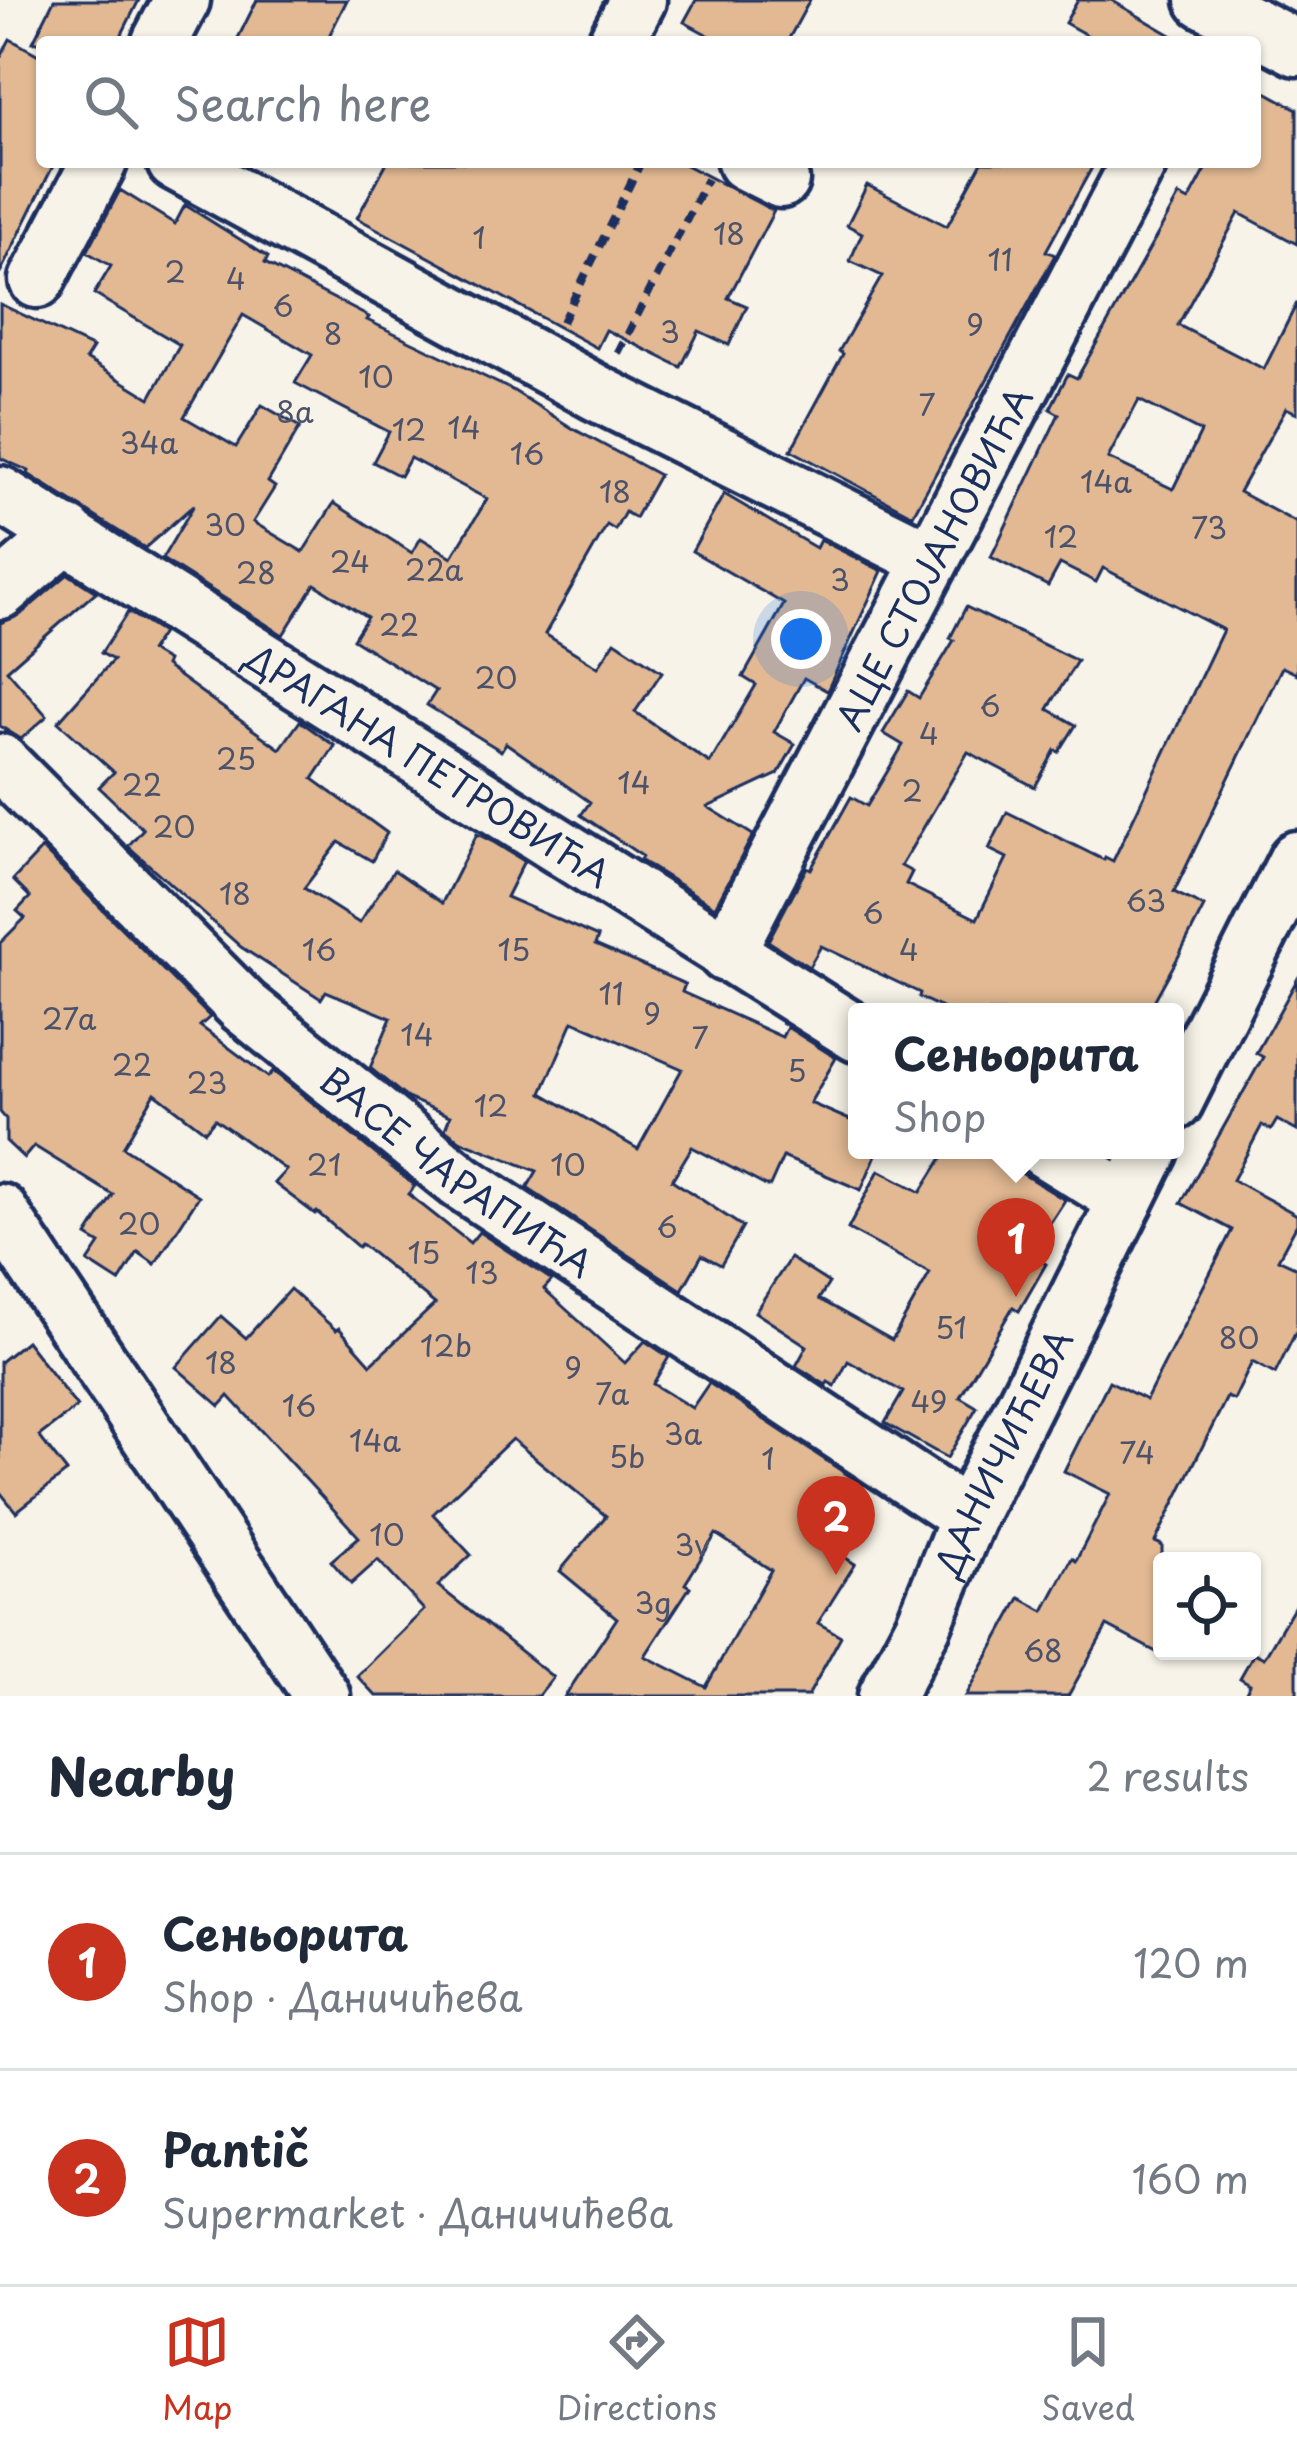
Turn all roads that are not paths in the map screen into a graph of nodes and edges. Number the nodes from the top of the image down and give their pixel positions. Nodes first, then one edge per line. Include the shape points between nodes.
1 (182, 0) edge
2 (638, 0) edge
3 (1208, 17) edge
4 (163, 36) edge
5 (619, 36) edge
6 (1297, 48) edge
7 (96, 168) edge
8 (186, 168) edge
9 (1135, 168) edge
10 (37, 280) dead end
11 (0, 494) edge
12 (67, 535) junction
13 (929, 559) junction
14 (0, 591) edge
15 (0, 762) edge
16 (1297, 859) edge
17 (725, 954) junction
18 (848, 1029) edge
19 (1184, 1084) edge
20 (1060, 1159) edge
21 (1146, 1159) edge
22 (1126, 1200) junction
23 (0, 1212) edge
24 (968, 1517) junction
25 (923, 1626) junction
26 (322, 1696) edge
27 (886, 1696) edge
28 (912, 1696) edge

1 - 4 street
2 - 5 street
3 - 6 street
7 - 10 street
8 - 13 street via 597,393
9 - 13 street, АЦЕ СТОЈАНОВИЋА
11 - 12 street, ДРАГАНА ПЕТРОВИЋА
12 - 14 street
12 - 17 street, ДРАГАНА ПЕТРОВИЋА
13 - 17 street, АЦЕ СТОЈАНОВИЋА
15 - 24 street, ВАСЕ ЧАРАПИЋА via 243,1006 460,1182
16 - 19 street
17 - 18 street, ДРАГАНА ПЕТРОВИЋА
20 - 22 street
21 - 22 street, ДАНИЧИЋЕВА
22 - 24 street, ДАНИЧИЋЕВА
23 - 26 street
24 - 25 street, ДАНИЧИЋЕВА
25 - 27 street, ДАНИЧИЋЕВА
25 - 28 street, ДАНИЧИЋЕВА

